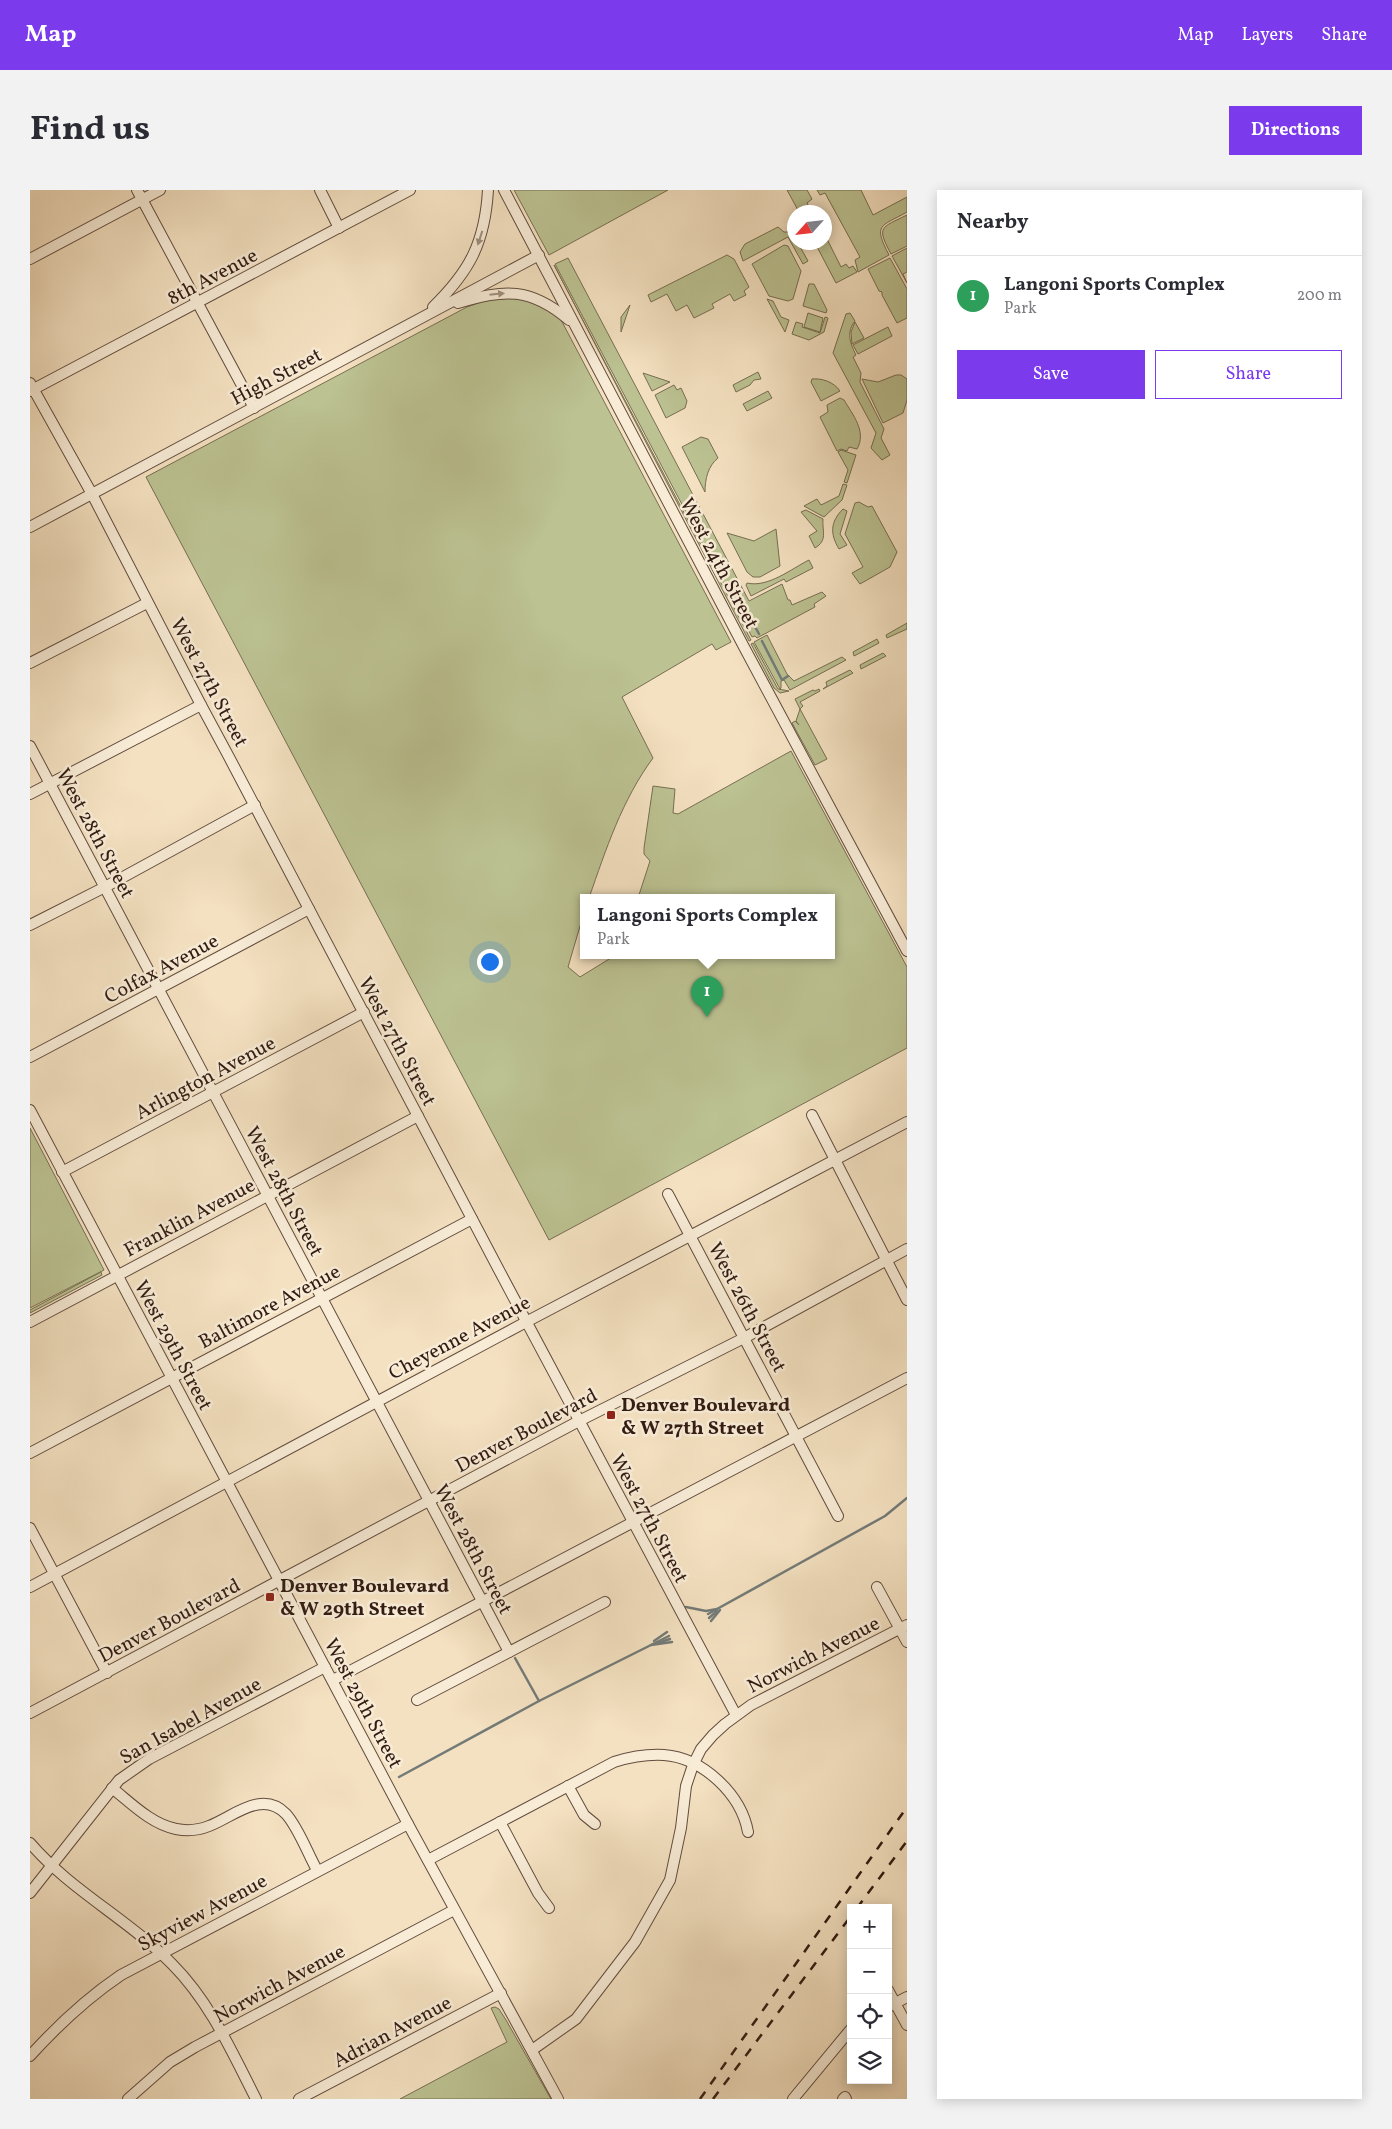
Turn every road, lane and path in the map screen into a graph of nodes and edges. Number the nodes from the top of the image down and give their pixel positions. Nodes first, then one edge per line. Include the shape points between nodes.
1 (160, 190) edge
2 (320, 190) edge
3 (410, 190) edge
4 (488, 190) edge
5 (504, 190) edge
6 (140, 195) edge
7 (339, 228) junction
8 (539, 255) junction
9 (30, 259) edge
10 (198, 303) junction
11 (433, 311) junction
12 (423, 317) junction
13 (574, 324) junction
14 (31, 388) edge
15 (254, 408) junction
16 (92, 494) junction
17 (30, 527) edge
18 (148, 603) junction
19 (30, 663) edge
20 (201, 706) junction
21 (30, 746) edge
22 (50, 784) junction
23 (30, 794) edge
24 (255, 805) junction
25 (105, 887) junction
26 (309, 909) junction
27 (30, 925) edge
28 (907, 951) edge
29 (159, 989) junction
30 (364, 1012) junction
31 (30, 1057) edge
32 (213, 1093) junction
33 (30, 1110) edge
34 (812, 1115) dead end
35 (418, 1116) junction
36 (907, 1122) edge
37 (835, 1160) junction
38 (62, 1172) junction
39 (668, 1194) dead end
40 (267, 1195) junction
41 (472, 1219) junction
42 (690, 1236) junction
43 (907, 1249) edge
44 (886, 1260) junction
45 (118, 1275) junction
46 (321, 1298) junction
47 (907, 1300) edge
48 (30, 1322) edge
49 (526, 1322) junction
50 (744, 1338) junction
51 (172, 1377) junction
52 (907, 1378) edge
53 (376, 1401) junction
54 (579, 1421) junction
55 (795, 1435) junction
56 (30, 1453) edge
57 (226, 1481) junction
58 (429, 1501) junction
59 (838, 1516) dead end
60 (632, 1521) junction
61 (30, 1528) edge
62 (55, 1574) junction
63 (280, 1580) junction
64 (30, 1587) edge
65 (877, 1587) dead end
66 (482, 1602) junction
67 (605, 1602) dead end
68 (904, 1627) edge
69 (907, 1642) edge
70 (509, 1652) junction
71 (325, 1666) junction
72 (107, 1673) junction
73 (333, 1680) junction
74 (417, 1700) dead end
75 (30, 1713) edge
76 (736, 1715) junction
77 (693, 1765) junction
78 (568, 1786) junction
79 (112, 1788) junction
80 (500, 1822) junction
81 (408, 1824) junction
82 (594, 1824) dead end
83 (748, 1832) dead end
84 (30, 1843) edge
85 (428, 1860) junction
86 (52, 1865) junction
87 (317, 1870) junction
88 (30, 1893) edge
89 (549, 1908) dead end
90 (454, 1910) junction
91 (161, 1953) junction
92 (501, 1993) junction
93 (907, 1997) edge
94 (892, 2005) edge
95 (907, 2025) edge
96 (222, 2032) junction
97 (847, 2033) edge
98 (532, 2050) junction
99 (30, 2056) edge
100 (128, 2099) edge
101 (256, 2099) edge
102 (299, 2099) edge
103 (558, 2099) edge
104 (793, 2099) edge

1 - 6 street
2 - 7 street
3 - 7 street, 8th Avenue
4 -> 12 street via 482,234 473,258 444,297
5 - 8 street, West 24th Street
6 - 9 street
6 - 10 street
7 - 10 street, 8th Avenue
8 - 11 street, High Street
8 - 13 street, West 24th Street
10 - 14 street, 8th Avenue
10 - 15 street
11 - 12 street, High Street
11 -> 13 street via 496,293 524,293 552,305
12 - 15 street, High Street
13 - 28 street, West 24th Street
14 - 16 street, West 27th Street
15 - 16 street, High Street
16 - 17 street, High Street
16 - 18 street, West 27th Street
18 - 19 street
18 - 20 street, West 27th Street
20 - 22 street
20 - 24 street, West 27th Street
21 - 22 street, West 28th Street
22 - 23 street
22 - 25 street, West 28th Street
24 - 25 street
24 - 26 street, West 27th Street
25 - 27 street
25 - 29 street, West 28th Street
26 - 29 street, Colfax Avenue
26 - 30 street, West 27th Street
29 - 31 street, Colfax Avenue
29 - 32 street, West 28th Street
30 - 32 street, Arlington Avenue
30 - 35 street, West 27th Street
32 - 38 street, Arlington Avenue
32 - 40 street, West 28th Street
33 - 38 street, West 29th Street
34 - 37 street
35 - 40 street, Franklin Avenue
35 - 41 street, West 27th Street
36 - 37 street, Cheyenne Avenue
37 - 42 street, Cheyenne Avenue
37 - 44 street
38 - 45 street, West 29th Street
39 - 42 street, West 26th Street
40 - 45 street, Franklin Avenue
40 - 46 street, West 28th Street
41 - 46 street, Baltimore Avenue
41 - 49 street, West 27th Street
42 - 49 street, Cheyenne Avenue
42 - 50 street, West 26th Street
43 - 44 street, Denver Boulevard
44 - 47 street
44 - 50 street, Denver Boulevard
45 - 48 street, Franklin Avenue
45 - 51 street, West 29th Street
46 - 51 street, Baltimore Avenue
46 - 53 street, West 28th Street
49 - 53 street, Cheyenne Avenue
49 - 54 street, West 27th Street
50 - 54 street, Denver Boulevard
50 - 55 street, West 26th Street
51 - 56 street, Baltimore Avenue
51 - 57 street, West 29th Street
52 - 55 street
53 - 57 street, Cheyenne Avenue
53 - 58 street, West 28th Street
54 - 58 street, Denver Boulevard
54 - 60 street, West 27th Street
55 - 59 street, West 26th Street
55 - 60 street
57 - 62 street, Cheyenne Avenue
57 - 63 street, West 29th Street
58 - 63 street, Denver Boulevard
58 - 66 street, West 28th Street
60 - 66 street
60 - 76 street, West 27th Street
61 - 62 street
62 - 64 street, Cheyenne Avenue
62 - 72 street
63 - 71 street, West 29th Street
63 - 72 street, Denver Boulevard
65 - 68 street
66 - 70 street, West 28th Street
66 - 73 street
67 - 70 street
68 - 69 street
68 - 76 street, Norwich Avenue
70 - 74 street
71 - 73 street, West 29th Street
71 - 79 street, San Isabel Avenue via 143,1762
72 - 75 street, Denver Boulevard
73 - 81 street, West 29th Street
76 - 77 street, Norwich Avenue via 701,1749
77 - 78 street via 665,1755 626,1758
77 - 83 street via 715,1778 732,1797 746,1819
77 - 98 street, Norwich Avenue via 686,1786 670,1880 635,1942 576,2019
78 - 80 street
78 - 82 street via 584,1815
79 - 86 street, San Isabel Avenue
79 - 87 street via 153,1820 181,1829 208,1826 254,1804 270,1805 291,1821
80 - 85 street
80 - 89 street
81 - 85 street, West 29th Street
81 - 87 street, Skyview Avenue
84 - 86 street
85 - 90 street, West 29th Street
86 - 88 street, San Isabel Avenue
86 - 91 street
87 - 91 street, Skyview Avenue
90 - 92 street, West 29th Street
90 - 96 street, Norwich Avenue
91 - 96 street via 193,1987
91 - 99 street, Skyview Avenue via 102,1988 64,2020
92 - 98 street, West 29th Street
92 - 102 street, Adrian Avenue
93 - 94 street
94 - 95 street
96 - 100 street, Norwich Avenue via 170,2062
96 - 101 street
97 - 104 street
98 - 103 street, West 29th Street

